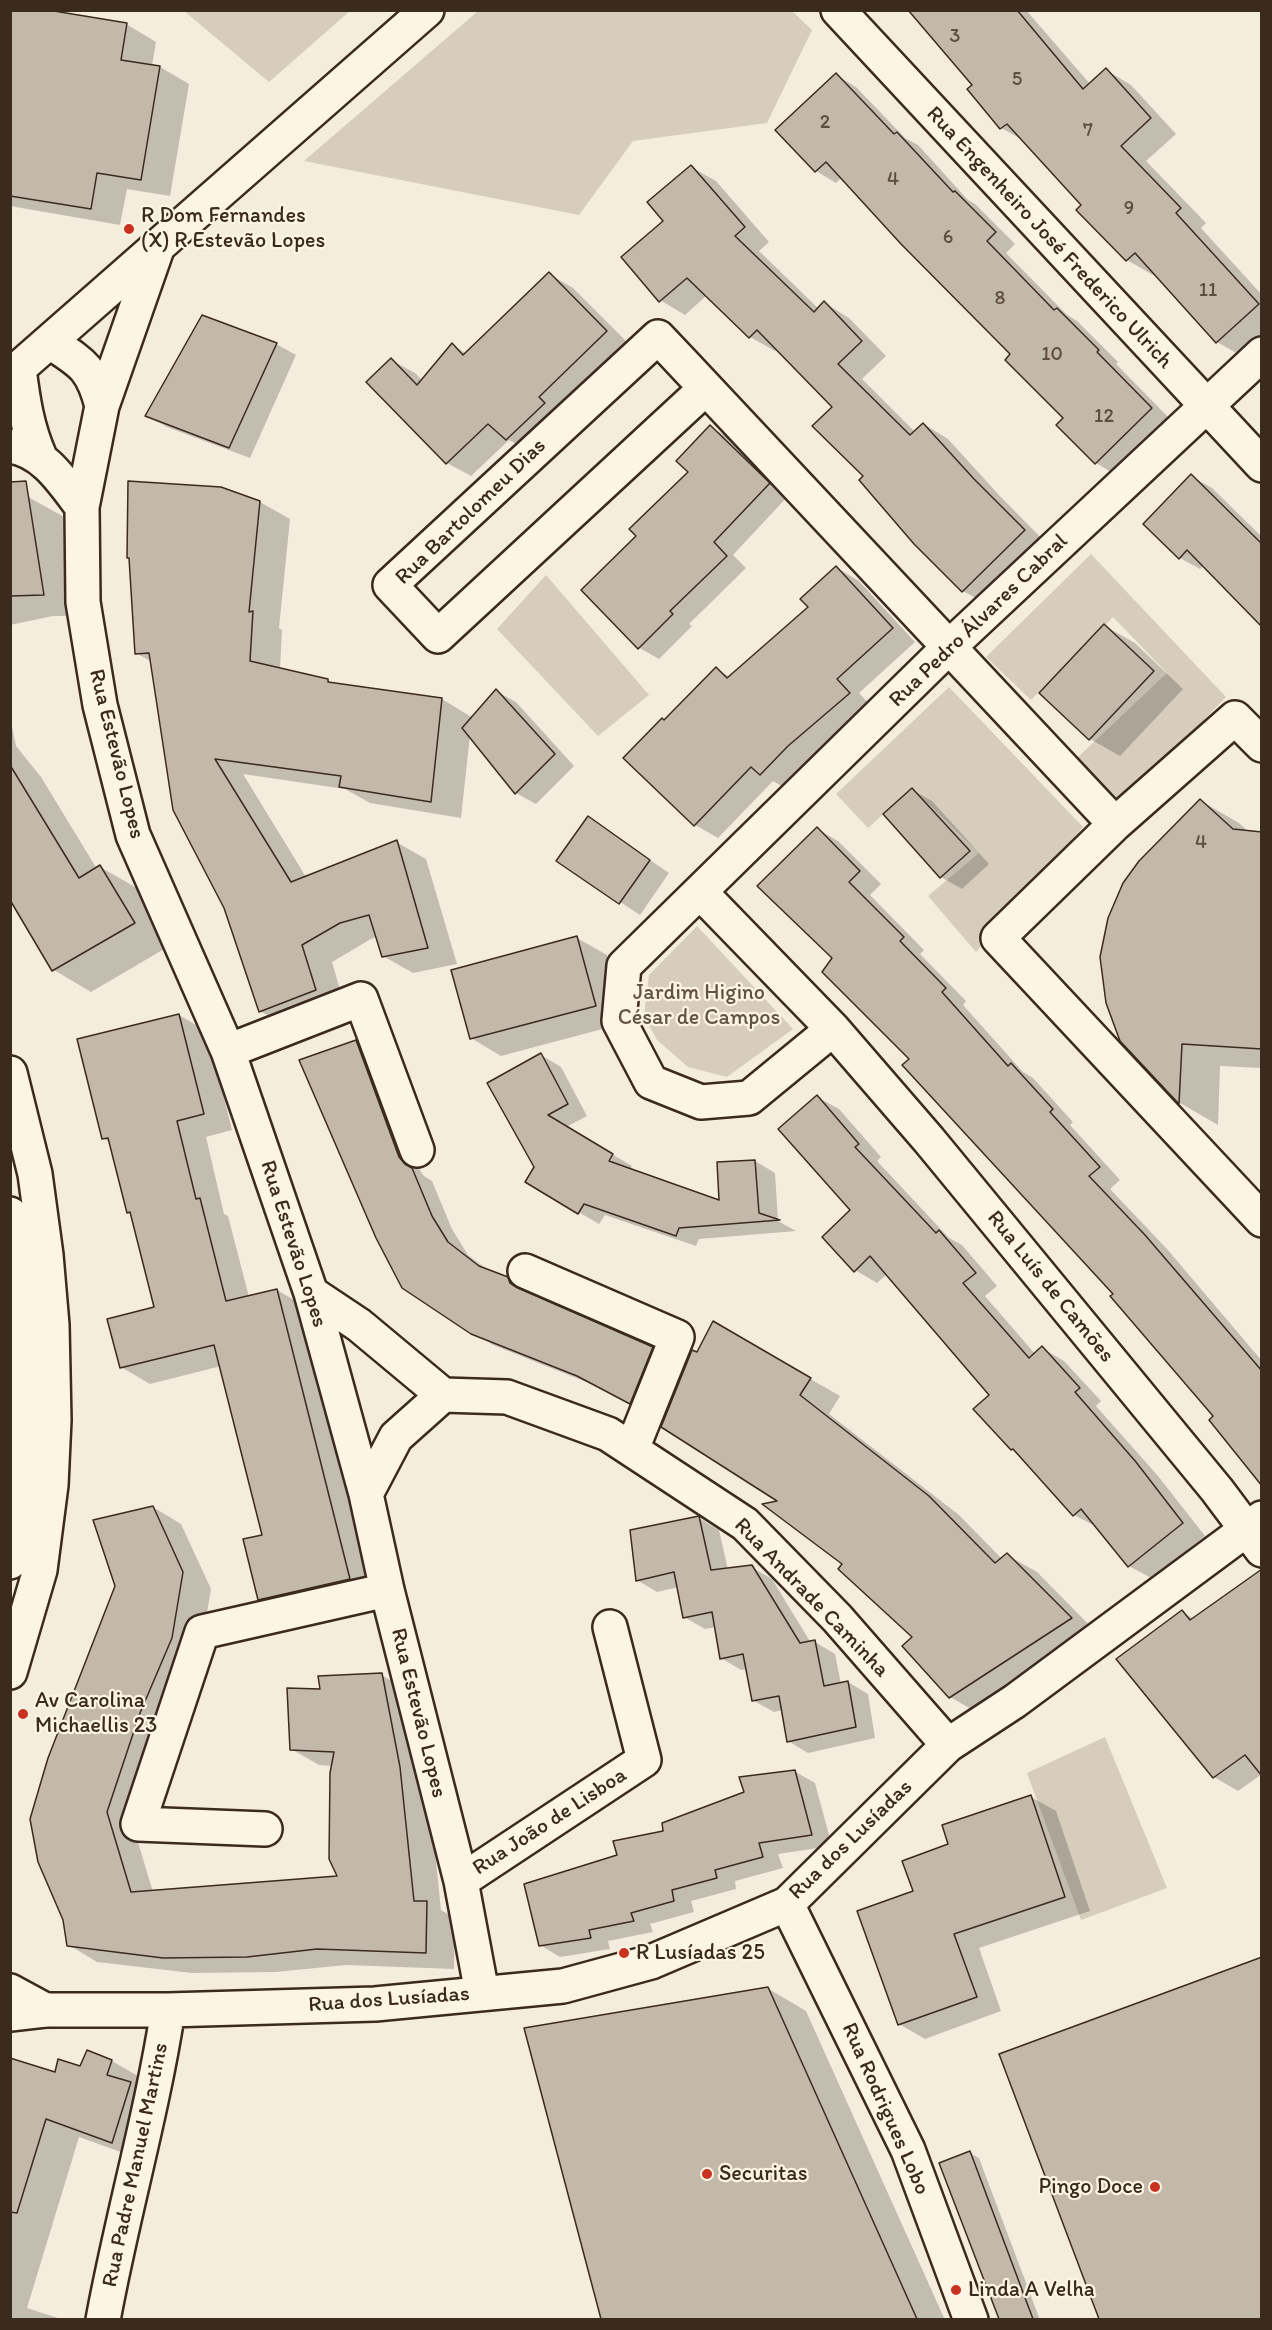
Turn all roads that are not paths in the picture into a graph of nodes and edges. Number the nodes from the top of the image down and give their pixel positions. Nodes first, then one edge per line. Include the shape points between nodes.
1 (427, 10) edge
2 (838, 10) edge
3 (158, 246) junction
4 (50, 342) junction
5 (1262, 354) edge
6 (15, 373) edge
7 (706, 388) junction
8 (102, 406) junction
9 (1206, 406) junction
10 (25, 452) edge
11 (1262, 465) edge
12 (82, 507) junction
13 (950, 647) junction
14 (1262, 745) edge
15 (1114, 824) junction
16 (700, 892) junction
17 (833, 1029) junction
18 (228, 1051) junction
19 (10, 1073) edge
20 (417, 1150) dead end
21 (10, 1214) edge
22 (1262, 1220) edge
23 (525, 1270) dead end
24 (14, 1286) edge
25 (312, 1293) junction
26 (443, 1395) junction
27 (632, 1449) junction
28 (16, 1480) edge
29 (366, 1494) junction
30 (1256, 1532) edge
31 (10, 1562) edge
32 (387, 1590) junction
33 (609, 1627) dead end
34 (10, 1672) edge
35 (948, 1745) junction
36 (265, 1829) dead end
37 (461, 1881) junction
38 (787, 1904) junction
39 (10, 1991) edge
40 (482, 1993) junction
41 (45, 2010) junction
42 (168, 2010) junction
43 (10, 2014) edge
44 (103, 2319) edge
45 (971, 2319) edge

1 - 3 street
2 - 9 street, Rua Engenheiro José Frederico Ulrich
3 - 4 street
3 - 8 street, Rua Estevão Lopes
4 - 6 street
4 - 8 street, Rua Estevão Lopes via 80,362 96,382
5 - 9 street, Rua Pedro Álvares Cabral
6 - 10 street via 30,437
7 - 7 street, Rua Bartolomeu Dias via 658,337 390,585 438,636
7 - 13 street, Rua Bartolomeu Dias
8 - 12 street, Rua Estevão Lopes
9 - 11 street, Rua Engenheiro José Frederico Ulrich
9 - 13 street, Rua Pedro Álvares Cabral
10 - 12 street via 56,474
12 - 18 street, Rua Estevão Lopes via 83,602 100,705 133,835
13 - 15 street, Rua Bartolomeu Dias
13 - 16 street, Rua Pedro Álvares Cabral
14 - 15 street via 1235,718
15 - 22 street via 998,938
16 - 17 street, Rua Luís de Camões
16 - 17 street via 624,966 619,1021 651,1082 701,1102 749,1098
17 - 30 street, Rua Luís de Camões
18 - 20 street via 361,999
18 - 25 street, Rua Estevão Lopes
19 - 34 street via 35,1174 46,1255 54,1420 51,1485 40,1570
21 - 24 street
23 - 27 street via 678,1337
24 - 28 street via 24,1414
25 - 26 street via 359,1325
25 - 29 street, Rua Estevão Lopes
26 - 27 street, Rua Andrade Caminha via 507,1397 608,1434
26 - 29 street via 396,1437
27 - 35 street, Rua Andrade Caminha via 745,1524 837,1618
28 - 31 street via 18,1526
29 - 32 street, Rua Estevão Lopes
30 - 35 street, Rua dos Lusíadas
32 - 36 street via 202,1632 138,1824
32 - 37 street, Rua Estevão Lopes
33 - 37 street, Rua João de Lisboa via 644,1760
35 - 38 street, Rua dos Lusíadas
37 - 40 street, Rua Estevão Lopes
38 - 40 street, Rua dos Lusíadas via 651,1962 563,1986
38 - 45 street, Rua Rodrigues Lobo via 908,2150
39 - 41 street
40 - 42 street, Rua dos Lusíadas via 375,2004
41 - 42 street, Rua dos Lusíadas
41 - 43 street, Rua dos Lusíadas
42 - 44 street, Rua Padre Manuel Martins via 156,2086

